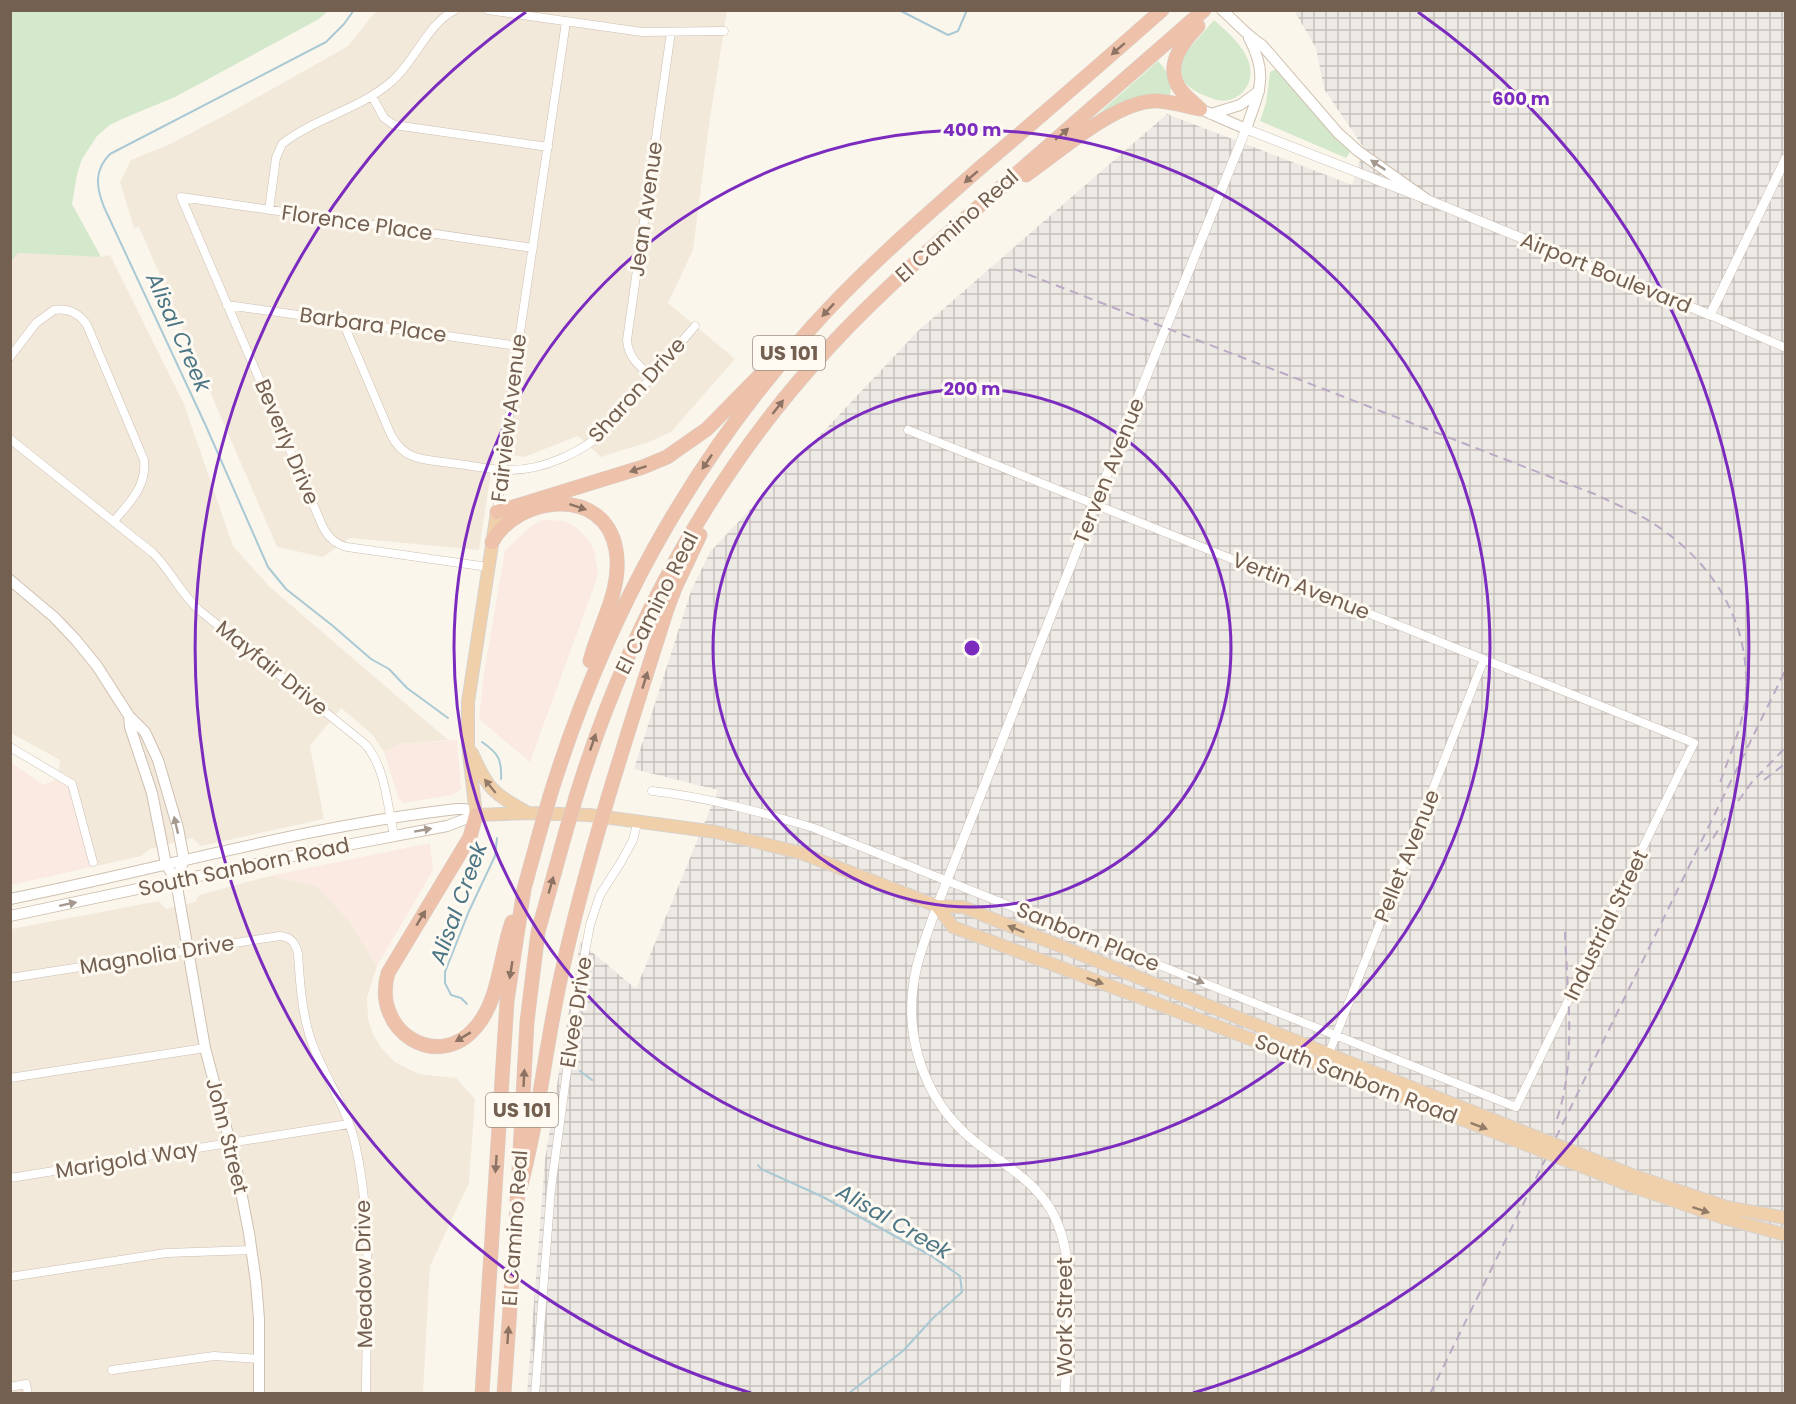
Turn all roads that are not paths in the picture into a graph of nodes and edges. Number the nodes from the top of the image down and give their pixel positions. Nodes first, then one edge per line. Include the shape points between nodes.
1 (455, 10) edge
2 (488, 10) edge
3 (1162, 10) edge
4 (1204, 10) edge
5 (1213, 10) edge
6 (1221, 10) edge
7 (566, 22) junction
8 (671, 32) junction
9 (724, 32) dead end
10 (1247, 36) junction
11 (1259, 91) junction
12 (372, 96) junction
13 (1205, 111) junction
14 (1246, 129) junction
15 (548, 147) junction
16 (1785, 158) edge
17 (181, 197) joint
18 (1426, 199) junction
19 (269, 210) junction
20 (954, 228) junction
21 (533, 248) junction
22 (227, 305) junction
23 (1710, 315) junction
24 (342, 320) junction
25 (695, 326) dead end
26 (812, 327) junction
27 (518, 346) junction
28 (1785, 348) edge
29 (10, 357) edge
30 (652, 377) junction
31 (760, 430) junction
32 (908, 430) dead end
33 (10, 439) edge
34 (501, 470) junction
35 (1095, 504) junction
36 (497, 512) junction
37 (114, 521) junction
38 (492, 542) junction
39 (488, 567) junction
40 (10, 580) edge
41 (1484, 659) junction
42 (577, 711) junction
43 (129, 716) junction
44 (1694, 742) joint
45 (468, 745) junction
46 (10, 747) edge
47 (652, 791) dead end
48 (529, 813) junction
49 (476, 815) junction
50 (603, 816) junction
51 (389, 817) junction
52 (638, 820) junction
53 (393, 835) junction
54 (183, 860) junction
55 (93, 862) dead end
56 (166, 864) junction
57 (176, 881) junction
58 (947, 881) junction
59 (524, 889) junction
60 (10, 899) edge
61 (937, 906) junction
62 (10, 916) edge
63 (188, 950) junction
64 (297, 950) joint
65 (10, 978) edge
66 (1336, 1036) junction
67 (205, 1048) junction
68 (1329, 1053) junction
69 (10, 1078) edge
70 (1407, 1091) junction
71 (1516, 1107) joint
72 (349, 1124) junction
73 (230, 1144) junction
74 (10, 1178) edge
75 (517, 1199) junction
76 (1725, 1212) junction
77 (1785, 1218) edge
78 (1785, 1235) edge
79 (252, 1250) junction
80 (10, 1277) edge
81 (260, 1359) junction
82 (112, 1370) dead end
83 (10, 1387) edge
84 (28, 1394) edge
85 (259, 1394) edge
86 (366, 1394) edge
87 (482, 1394) edge
88 (504, 1394) edge
89 (535, 1394) edge
90 (1065, 1394) edge

1 - 12 street via 440,21 395,79
2 - 7 street
3 -> 26 highway, El Camino Real / US 101 via 892,247
20 -> 4 highway, El Camino Real / US 101
5 - 13 highway via 1180,46 1173,68 1179,88
6 - 10 main road, Airport Boulevard
7 - 8 street
7 - 15 street, Fairview Avenue
8 - 9 street
8 - 30 street, Jean Avenue via 627,340 632,358
10 - 11 main road, Terven Avenue via 1258,57
18 -> 10 main road, Airport Boulevard via 1338,133 1262,45
11 - 13 main road via 1240,105
11 - 14 main road, Terven Avenue
12 - 15 street via 384,118 394,125
12 - 19 street via 282,144
13 - 14 main road
13 - 20 highway via 1158,101 1119,111
14 - 18 street, Airport Boulevard
14 - 35 street, Terven Avenue
15 - 21 street, Fairview Avenue
16 - 23 street
17 - 19 street, Florence Place
17 - 22 street, Beverly Drive
18 - 23 street, Airport Boulevard
19 - 21 street, Florence Place
31 -> 20 highway, El Camino Real / US 101 via 832,344
21 - 27 street, Fairview Avenue
22 - 24 street, Barbara Place
22 - 39 street, Beverly Drive via 330,538 347,547
23 - 28 street, Airport Boulevard
24 - 27 street, Barbara Place
24 - 34 street, Sharon Drive via 401,450 414,457
25 - 30 street, Sharon Drive
26 -> 36 highway via 707,429 675,452 643,467
26 -> 42 highway, El Camino Real / US 101 via 739,415 677,508 622,608
27 - 34 street, Fairview Avenue
29 - 37 street via 36,323 54,310 72,312 87,325 144,459 141,486
30 - 34 street, Sharon Drive via 607,429 581,449 531,467
50 -> 31 highway via 675,588
75 -> 31 highway, El Camino Real / US 101, bridge via 538,932 576,797 601,720 644,620 699,522
32 - 35 street, Vertin Avenue
33 - 37 street, Mayfair Drive
34 - 36 street, Fairview Avenue
35 - 41 street, Vertin Avenue
35 - 58 street, Terven Avenue
36 - 38 highway, Fairview Avenue
37 - 51 street, Mayfair Drive via 162,561 192,604 365,744 379,768
38 - 39 highway, Fairview Avenue
38 -> 42 highway via 515,517 558,503 579,506 592,513 611,534 617,555 615,581
39 - 45 highway, Fairview Avenue via 469,686
40 - 43 main road, John Street via 75,639
41 - 44 street, Vertin Avenue
41 - 66 street, Pellet Avenue
42 - 59 highway, El Camino Real / US 101, bridge
54 -> 43 main road, John Street via 158,760 145,732
43 - 56 main road, John Street via 154,802
44 - 71 street, Industrial Street
48 -> 45 highway via 490,788
45 - 49 highway, Fairview Avenue
46 - 55 street via 72,784
47 - 58 street, Sanborn Place via 772,815
48 - 49 highway, South Sanborn Road
48 - 50 highway, South Sanborn Road
49 - 51 main road, South Sanborn Road via 457,809
53 -> 49 main road, South Sanborn Road via 447,826
59 -> 49 highway via 489,1004 476,1027 459,1040 437,1045 418,1042 401,1032 386,1005 388,973 470,837
50 - 52 highway, South Sanborn Road
50 - 75 highway via 563,967 528,1160
51 - 53 street, Mayfair Drive
51 - 54 main road, South Sanborn Road
52 - 61 highway, South Sanborn Road via 716,832 801,853
52 - 89 street, Elvee Drive via 633,840 600,895 590,925 577,996 551,1190
53 - 57 main road, South Sanborn Road
54 - 56 main road, South Sanborn Road
54 - 57 main road, John Street
56 - 57 main road, John Street
56 - 60 main road, South Sanborn Road
62 -> 57 main road, South Sanborn Road
57 - 63 main road, John Street
58 - 61 street, Terven Avenue
58 -> 66 street, Sanborn Place
59 -> 87 highway, El Camino Real / US 101 via 507,1001
68 -> 61 highway, South Sanborn Road via 963,908
61 -> 70 highway, South Sanborn Road via 953,927
61 - 90 street, Work Street via 917,966 911,1002 912,1032 923,1075 935,1098 965,1134 1039,1192 1060,1230 1068,1269
63 - 64 street, Magnolia Drive via 280,936 292,940
63 - 65 street, Magnolia Drive
63 - 67 main road, John Street
64 - 72 street, Meadow Drive via 312,1044
66 - 68 street, Pellet Avenue
66 - 71 street, Sanborn Place
67 - 69 street
67 - 73 main road, John Street
68 - 70 highway, South Sanborn Road
70 - 76 highway, South Sanborn Road, bridge via 1634,1187
72 - 73 street, Marigold Way
72 - 86 street, Meadow Drive via 367,1229
73 - 74 street, Marigold Way
73 - 79 main road, John Street
88 -> 75 highway, El Camino Real / US 101
76 - 77 highway, South Sanborn Road
76 - 78 highway, South Sanborn Road
79 - 80 street via 166,1252
79 - 81 main road, John Street
81 - 82 street via 214,1356
81 - 85 main road, John Street
83 - 84 street via 26,1384

